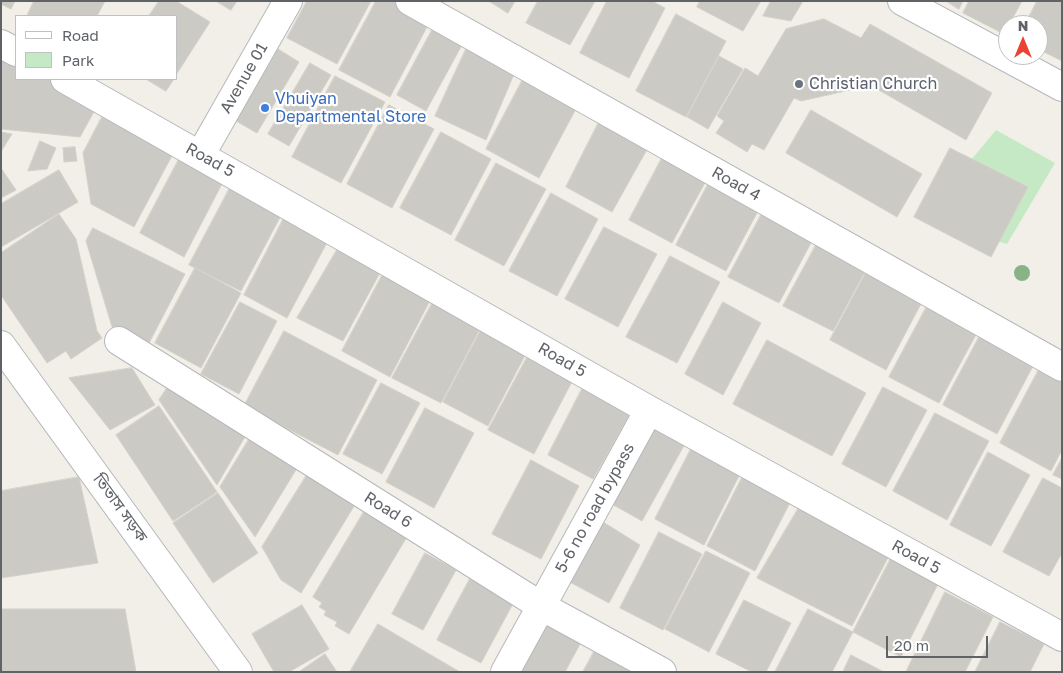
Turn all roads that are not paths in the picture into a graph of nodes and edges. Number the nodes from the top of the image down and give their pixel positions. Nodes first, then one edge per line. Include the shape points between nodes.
1 (288, 1) edge
2 (410, 1) edge
3 (902, 1) edge
4 (1, 44) edge
5 (15, 51) edge
6 (66, 80) edge
7 (1062, 87) edge
8 (201, 154) junction
9 (119, 342) dead end
10 (1, 345) edge
11 (1062, 367) edge
12 (650, 410) junction
13 (540, 606) junction
14 (1062, 637) edge
15 (238, 672) edge
16 (505, 672) edge
17 (662, 672) edge

1 - 8 street, Avenue 01
2 - 11 street, Road 4
3 - 7 street
4 - 5 street
6 - 8 street, Road 5
8 - 12 street, Road 5
9 - 13 street, Road 6
10 - 15 street, তিতাস সড়ক
12 - 13 street, 5-6 no road bypass
12 - 14 street, Road 5
13 - 16 street, 5-6 no road bypass
13 - 17 street, Road 6

